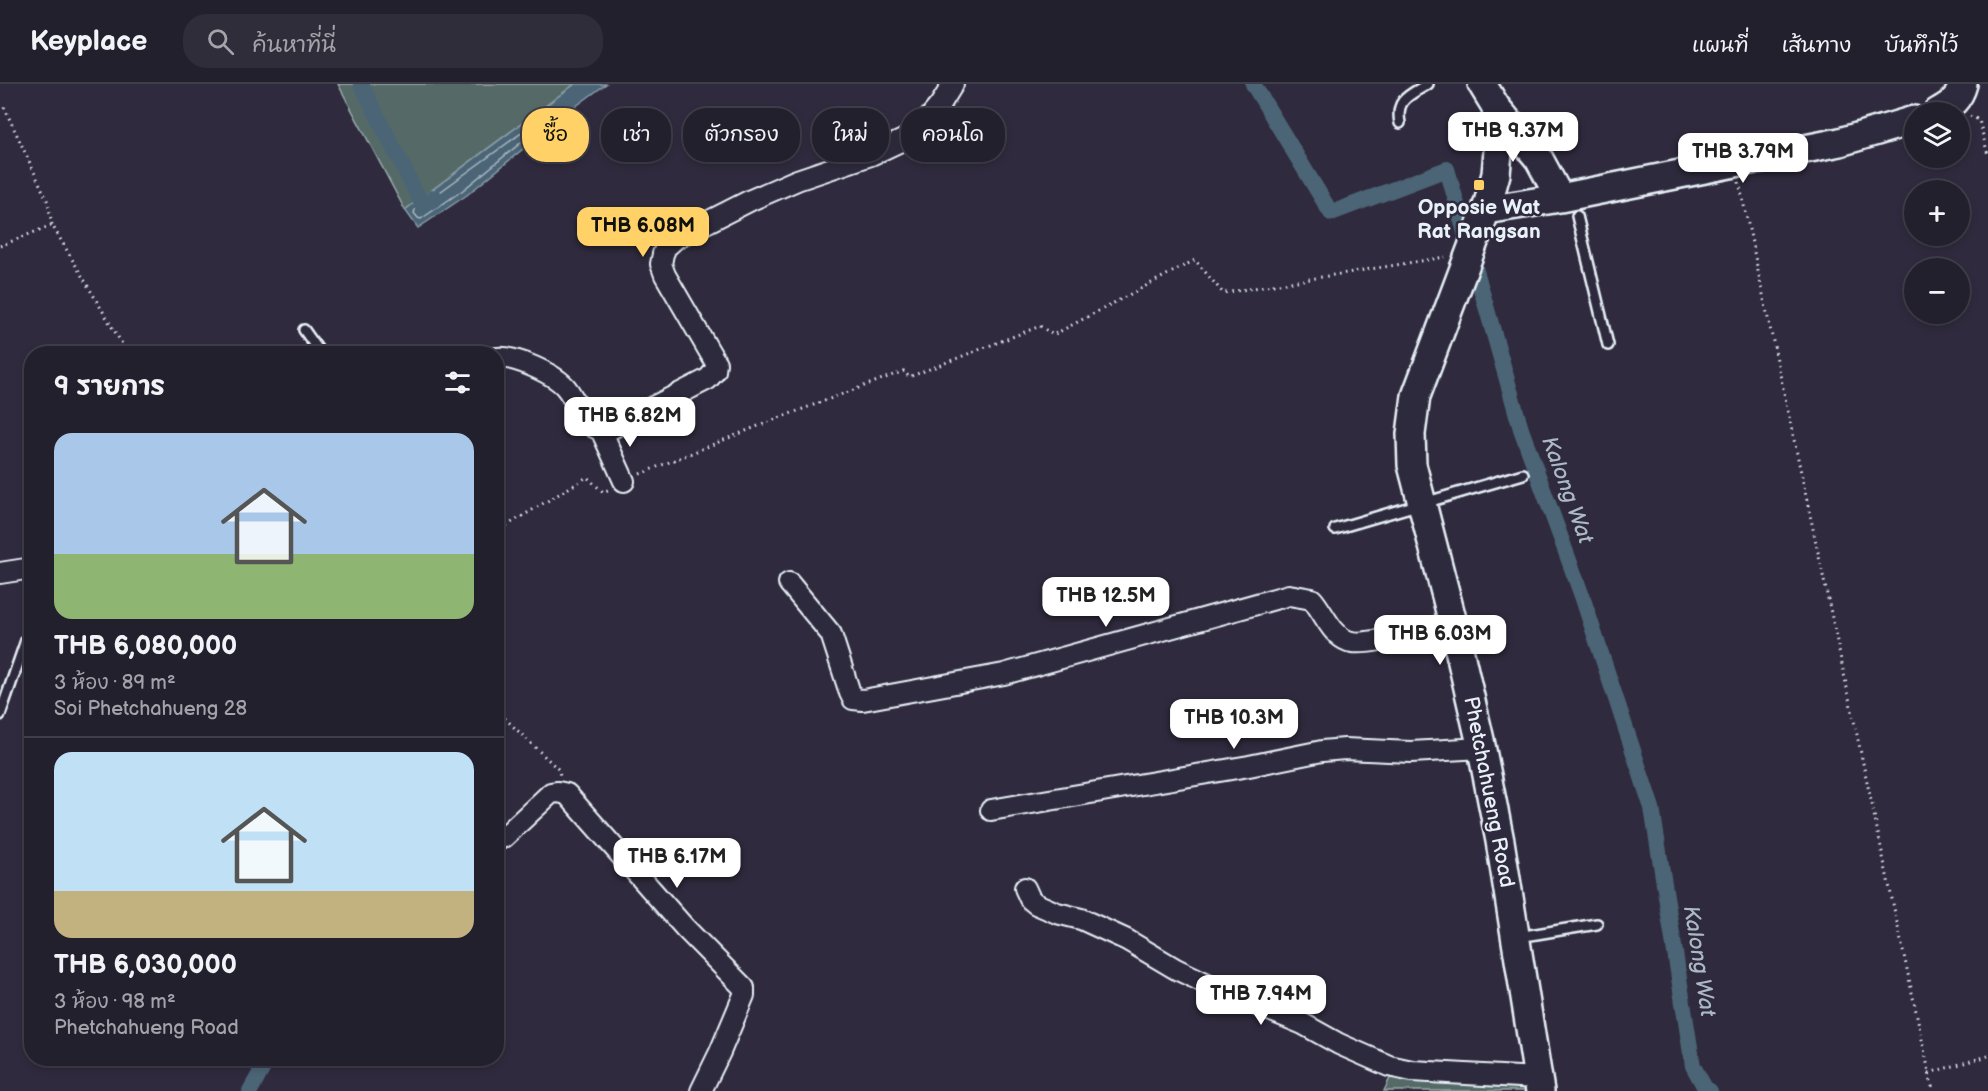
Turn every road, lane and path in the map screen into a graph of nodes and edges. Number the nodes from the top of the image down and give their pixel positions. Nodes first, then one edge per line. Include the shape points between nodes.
1 (953, 84) edge
2 (1428, 84) edge
3 (1482, 84) edge
4 (1963, 84) edge
5 (1952, 102) edge
6 (4, 107) dead end
7 (1496, 107) junction
8 (1970, 118) edge
9 (1400, 123) dead end
10 (1904, 123) edge
11 (1988, 155) edge
12 (1735, 162) junction
13 (1571, 204) junction
14 (1486, 211) junction
15 (52, 225) junction
16 (0, 246) edge
17 (1470, 253) junction
18 (304, 330) dead end
19 (1608, 345) dead end
20 (123, 346) edge
21 (315, 346) edge
22 (504, 358) edge
23 (601, 430) junction
24 (1523, 474) dead end
25 (624, 481) junction
26 (1422, 505) junction
27 (504, 527) edge
28 (1335, 529) dead end
29 (24, 569) edge
30 (0, 573) edge
31 (789, 583) dead end
32 (1454, 623) junction
33 (24, 646) edge
34 (0, 715) edge
35 (504, 718) edge
36 (1482, 748) junction
37 (567, 794) junction
38 (991, 810) dead end
39 (504, 837) edge
40 (1025, 888) dead end
41 (1597, 924) dead end
42 (1516, 937) junction
43 (1988, 1056) edge
44 (1929, 1073) junction
45 (1539, 1084) edge
46 (701, 1091) edge
47 (1933, 1091) edge

1 - 23 street via 926,122 905,139 751,200 676,238 666,247 661,264 665,275 711,352 715,371 687,390
2 - 9 lane via 1402,101
3 - 7 main road, Phetchahueng Road
4 - 5 main road
6 - 15 path via 48,202
7 - 13 main road
7 - 14 main road, Phetchahueng Road via 1496,174
8 - 11 path via 1979,120
10 - 12 main road via 1840,142
12 - 13 main road
12 - 44 path
13 - 14 main road
13 - 19 lane
14 - 17 main road, Phetchahueng Road
15 - 16 path
15 - 20 path
17 - 25 path via 1223,292 1195,260 1053,335 1040,326 909,377 903,371
17 - 26 main road, Phetchahueng Road via 1416,396 1412,465
18 - 21 lane
22 - 23 street via 561,381 586,420
23 - 25 street
24 - 26 lane
25 - 27 path via 603,492 587,477
26 - 28 lane
26 - 32 main road, Phetchahueng Road
29 - 30 street
31 - 32 street via 831,634 850,693 853,699 863,700 1004,674 1289,595 1312,599 1325,620 1348,642 1371,641
32 - 36 main road, Phetchahueng Road
33 - 34 lane
35 - 37 path via 559,770
36 - 38 street via 1322,751
36 - 42 main road, Phetchahueng Road
37 - 39 street via 551,793
37 - 46 street via 744,988
40 - 45 street via 1036,904 1127,940 1176,969 1389,1066
41 - 42 lane
42 - 45 main road, Phetchahueng Road
43 - 44 path
44 - 47 path

